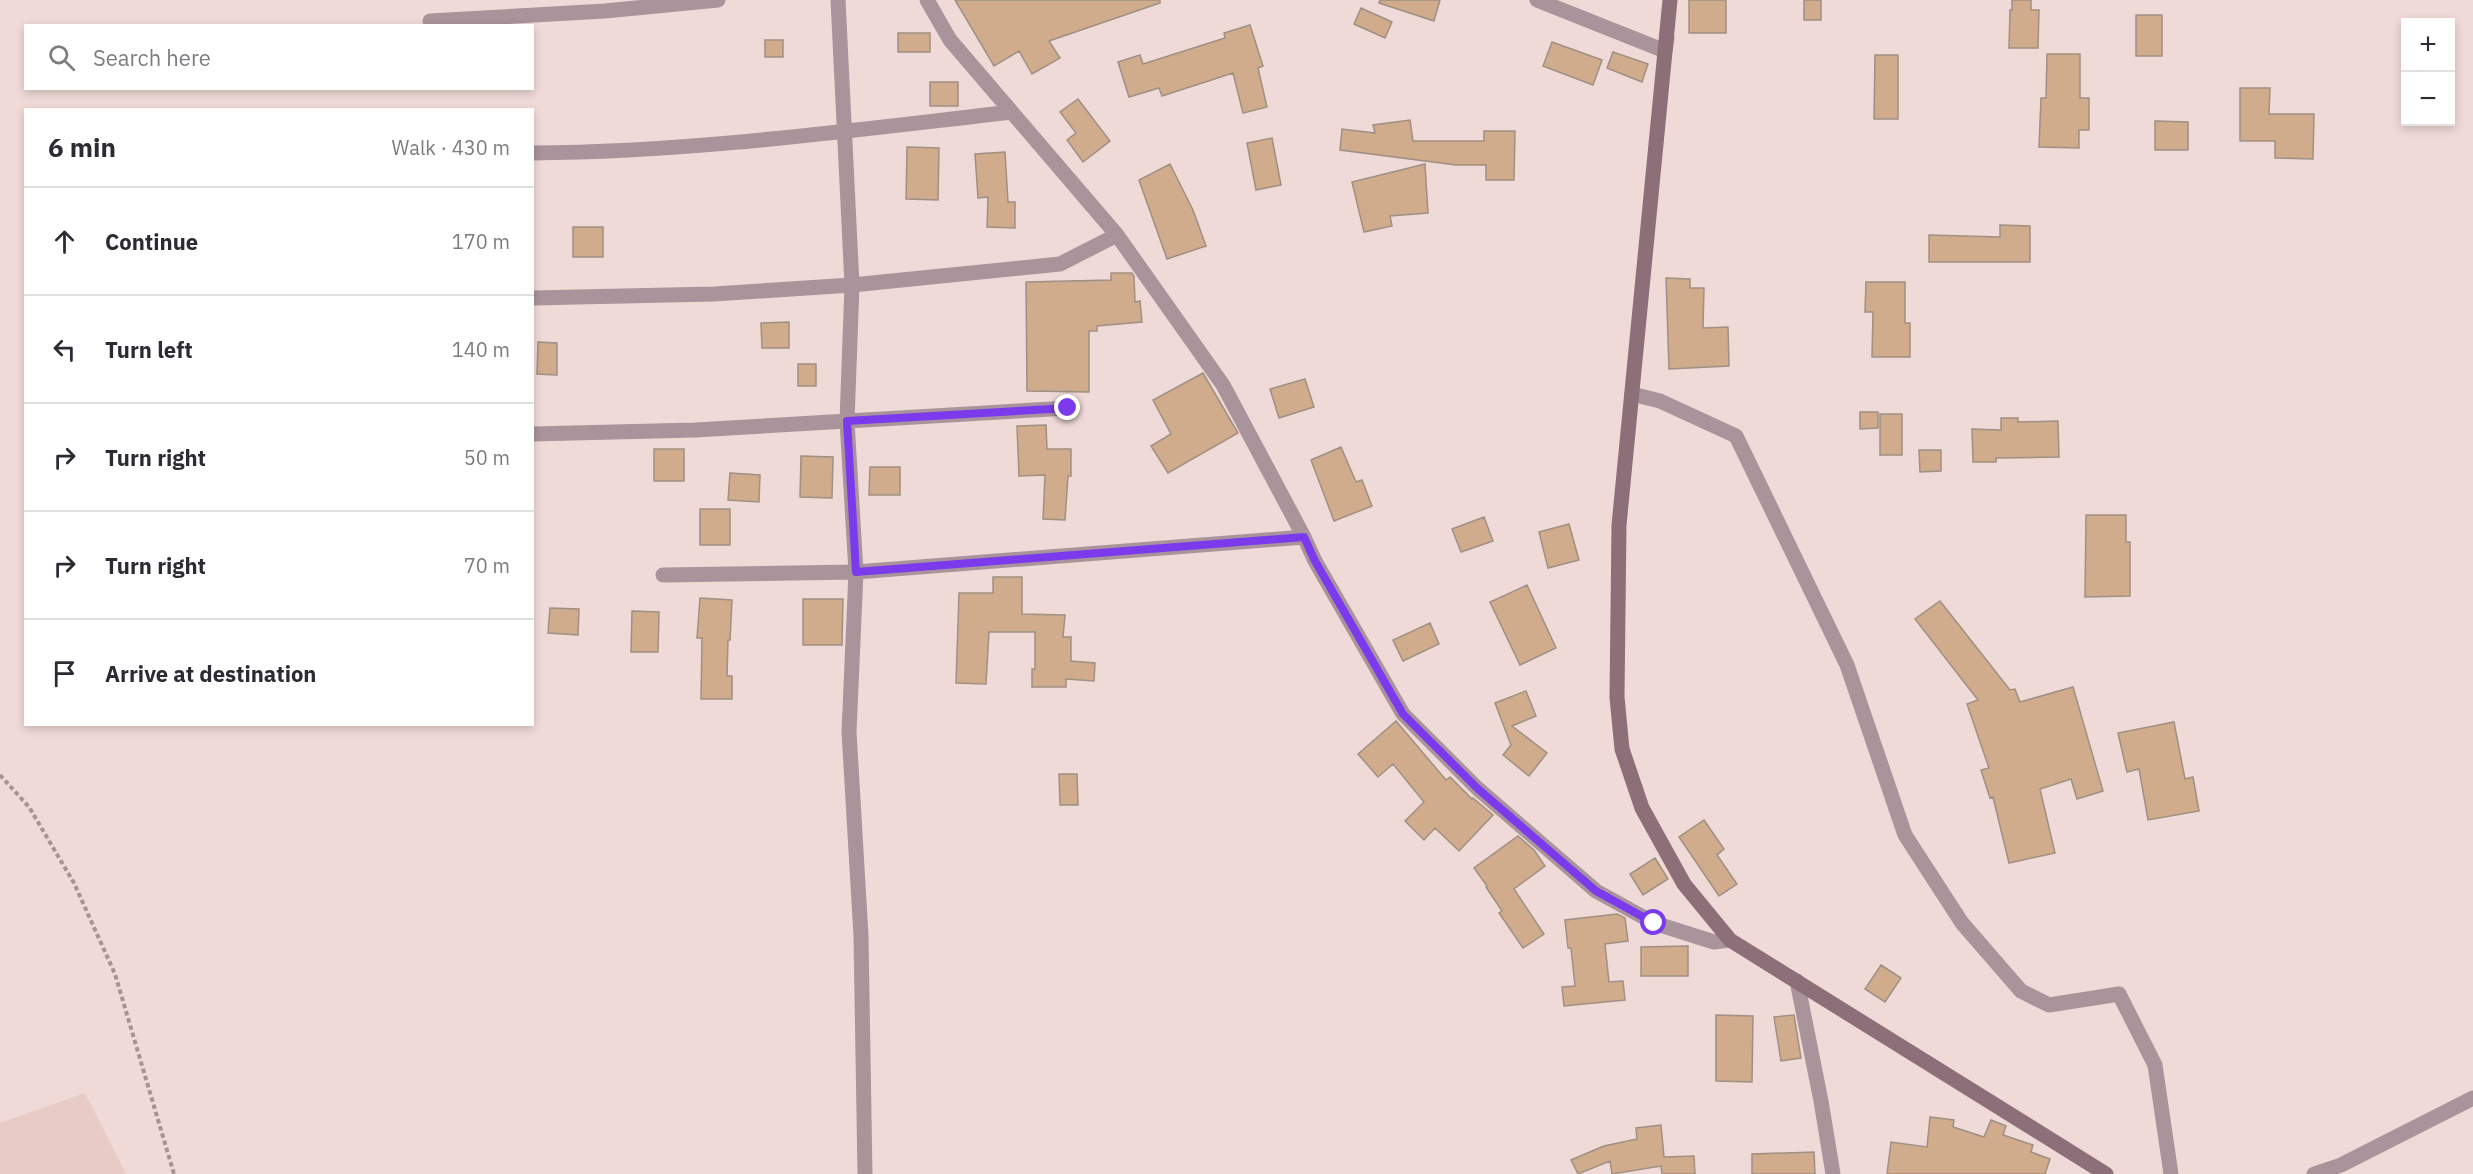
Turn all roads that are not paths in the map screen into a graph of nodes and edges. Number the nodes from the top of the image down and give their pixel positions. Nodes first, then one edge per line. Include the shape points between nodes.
1 (718, 0) edge
2 (838, 0) edge
3 (927, 0) edge
4 (1537, 0) edge
5 (1672, 0) edge
6 (430, 21) dead end
7 (1665, 51) junction
8 (1012, 112) junction
9 (845, 131) junction
10 (534, 153) edge
11 (1117, 235) junction
12 (852, 285) junction
13 (534, 298) edge
14 (1632, 394) junction
15 (1068, 408) dead end
16 (847, 421) junction
17 (534, 434) edge
18 (1304, 537) junction
19 (856, 572) junction
20 (663, 575) dead end
21 (1730, 940) junction
22 (1797, 981) junction
23 (2473, 1098) edge
24 (2103, 1173) edge
25 (865, 1174) edge
26 (1833, 1174) edge
27 (2172, 1174) edge
28 (2314, 1174) edge

1 - 6 street
2 - 9 street
3 - 8 street via 950,40
4 - 7 street
5 - 7 street
7 - 14 street
8 - 9 street
8 - 11 street
9 - 10 street via 629,151
9 - 12 street
11 - 12 street via 1060,264
11 - 18 street via 1223,385
12 - 13 street via 714,294
12 - 16 street
14 - 21 street via 1619,525 1617,697 1622,749 1642,808 1684,884
14 - 27 street via 1660,401 1736,436 1847,664 1905,835 1962,923 2021,991 2049,1005 2120,994 2155,1065
15 - 16 street
16 - 17 street
16 - 19 street
18 - 19 street
18 - 21 street via 1403,714 1477,788 1596,891 1675,931 1714,942
19 - 20 street
19 - 25 street via 849,732 861,936
21 - 22 street
22 - 24 street
22 - 26 street
23 - 28 street via 2342,1165

